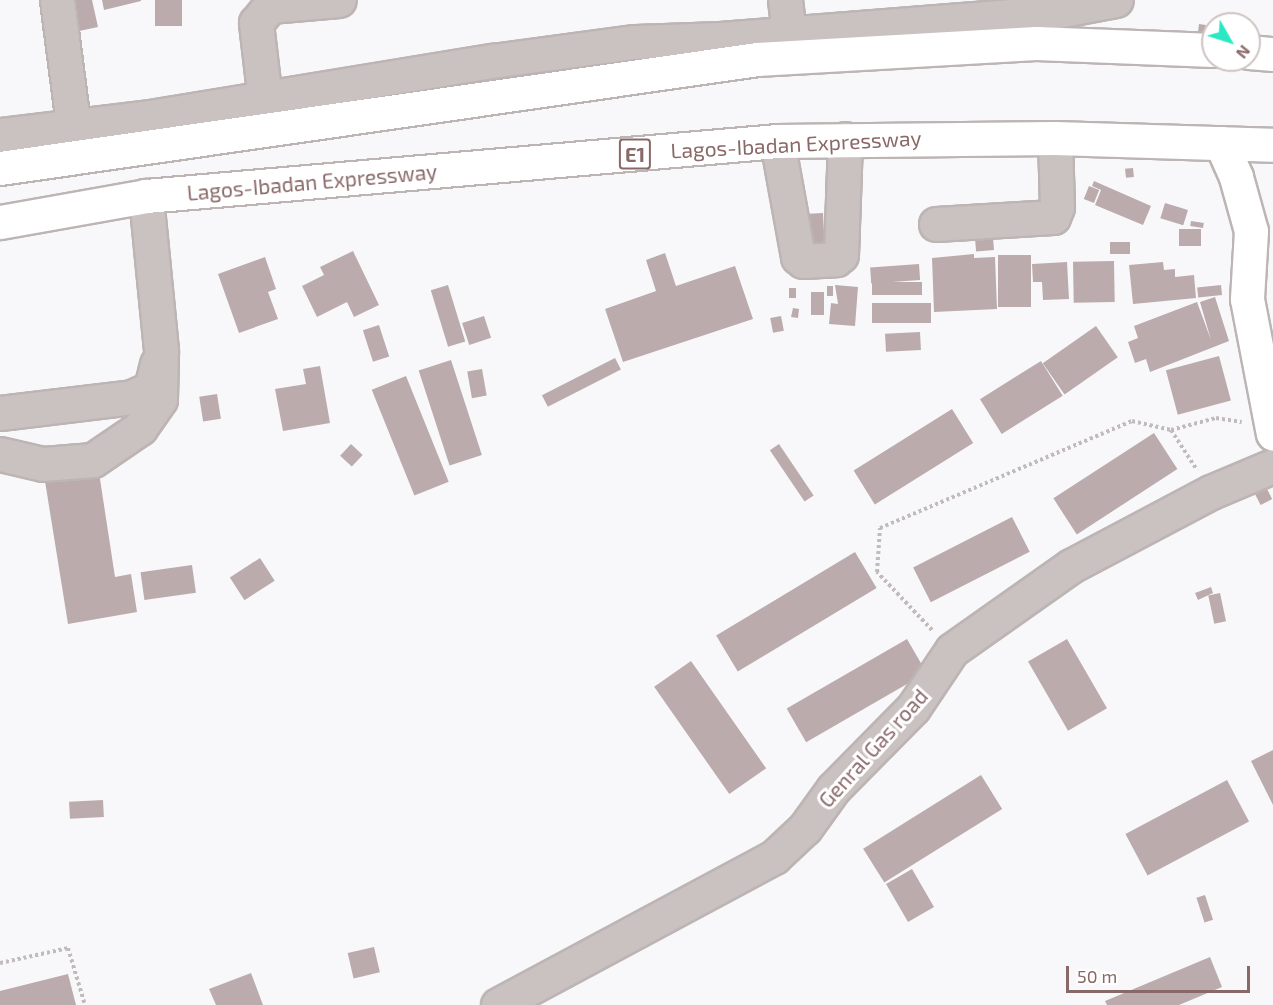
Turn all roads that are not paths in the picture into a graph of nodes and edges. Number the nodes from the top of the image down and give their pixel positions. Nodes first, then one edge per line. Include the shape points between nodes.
1 (57, 0) edge
2 (339, 0) edge
3 (786, 0) edge
4 (1116, 0) edge
5 (1057, 5) edge
6 (789, 33) junction
7 (1201, 50) edge
8 (265, 100) junction
9 (73, 124) junction
10 (0, 135) edge
11 (1055, 138) junction
12 (844, 139) junction
13 (777, 141) junction
14 (1221, 143) junction
15 (1273, 146) edge
16 (0, 168) edge
17 (146, 196) junction
18 (1273, 205) edge
19 (842, 209) junction
20 (791, 214) junction
21 (0, 222) edge
22 (936, 224) dead end
23 (1251, 231) junction
24 (161, 350) junction
25 (0, 413) edge
26 (1272, 430) edge
27 (0, 454) edge
28 (1273, 466) edge
29 (498, 1005) edge

1 - 9 street
2 - 8 street via 270,6 256,22
3 - 6 street
4 - 5 street
5 - 6 street
6 - 8 street via 635,42 492,61
7 - 16 highway via 1036,43 757,59
8 - 9 street
9 - 10 street
11 - 12 highway, Lagos-Ibadan Expressway / E1
11 - 14 highway, Lagos-Ibadan Expressway / E1
11 - 22 street via 1057,207 1053,217
12 - 13 highway, Lagos-Ibadan Expressway / E1
12 - 19 street
13 - 17 highway, Lagos-Ibadan Expressway / E1
13 - 20 street
14 - 15 highway, Lagos-Ibadan Expressway / E1
14 - 23 highway via 1236,177
17 - 21 highway, Lagos-Ibadan Expressway / E1
17 - 24 street
18 - 23 highway
19 - 20 street
19 - 20 street via 841,255 836,259 803,261 798,257
23 - 26 highway via 1247,299
24 - 25 street via 151,388 132,397
24 - 27 street via 160,399 140,428 93,460 43,464
28 - 29 street, Genral Gas road via 1211,492 1071,566 952,650 913,708 833,789 805,828 774,858

